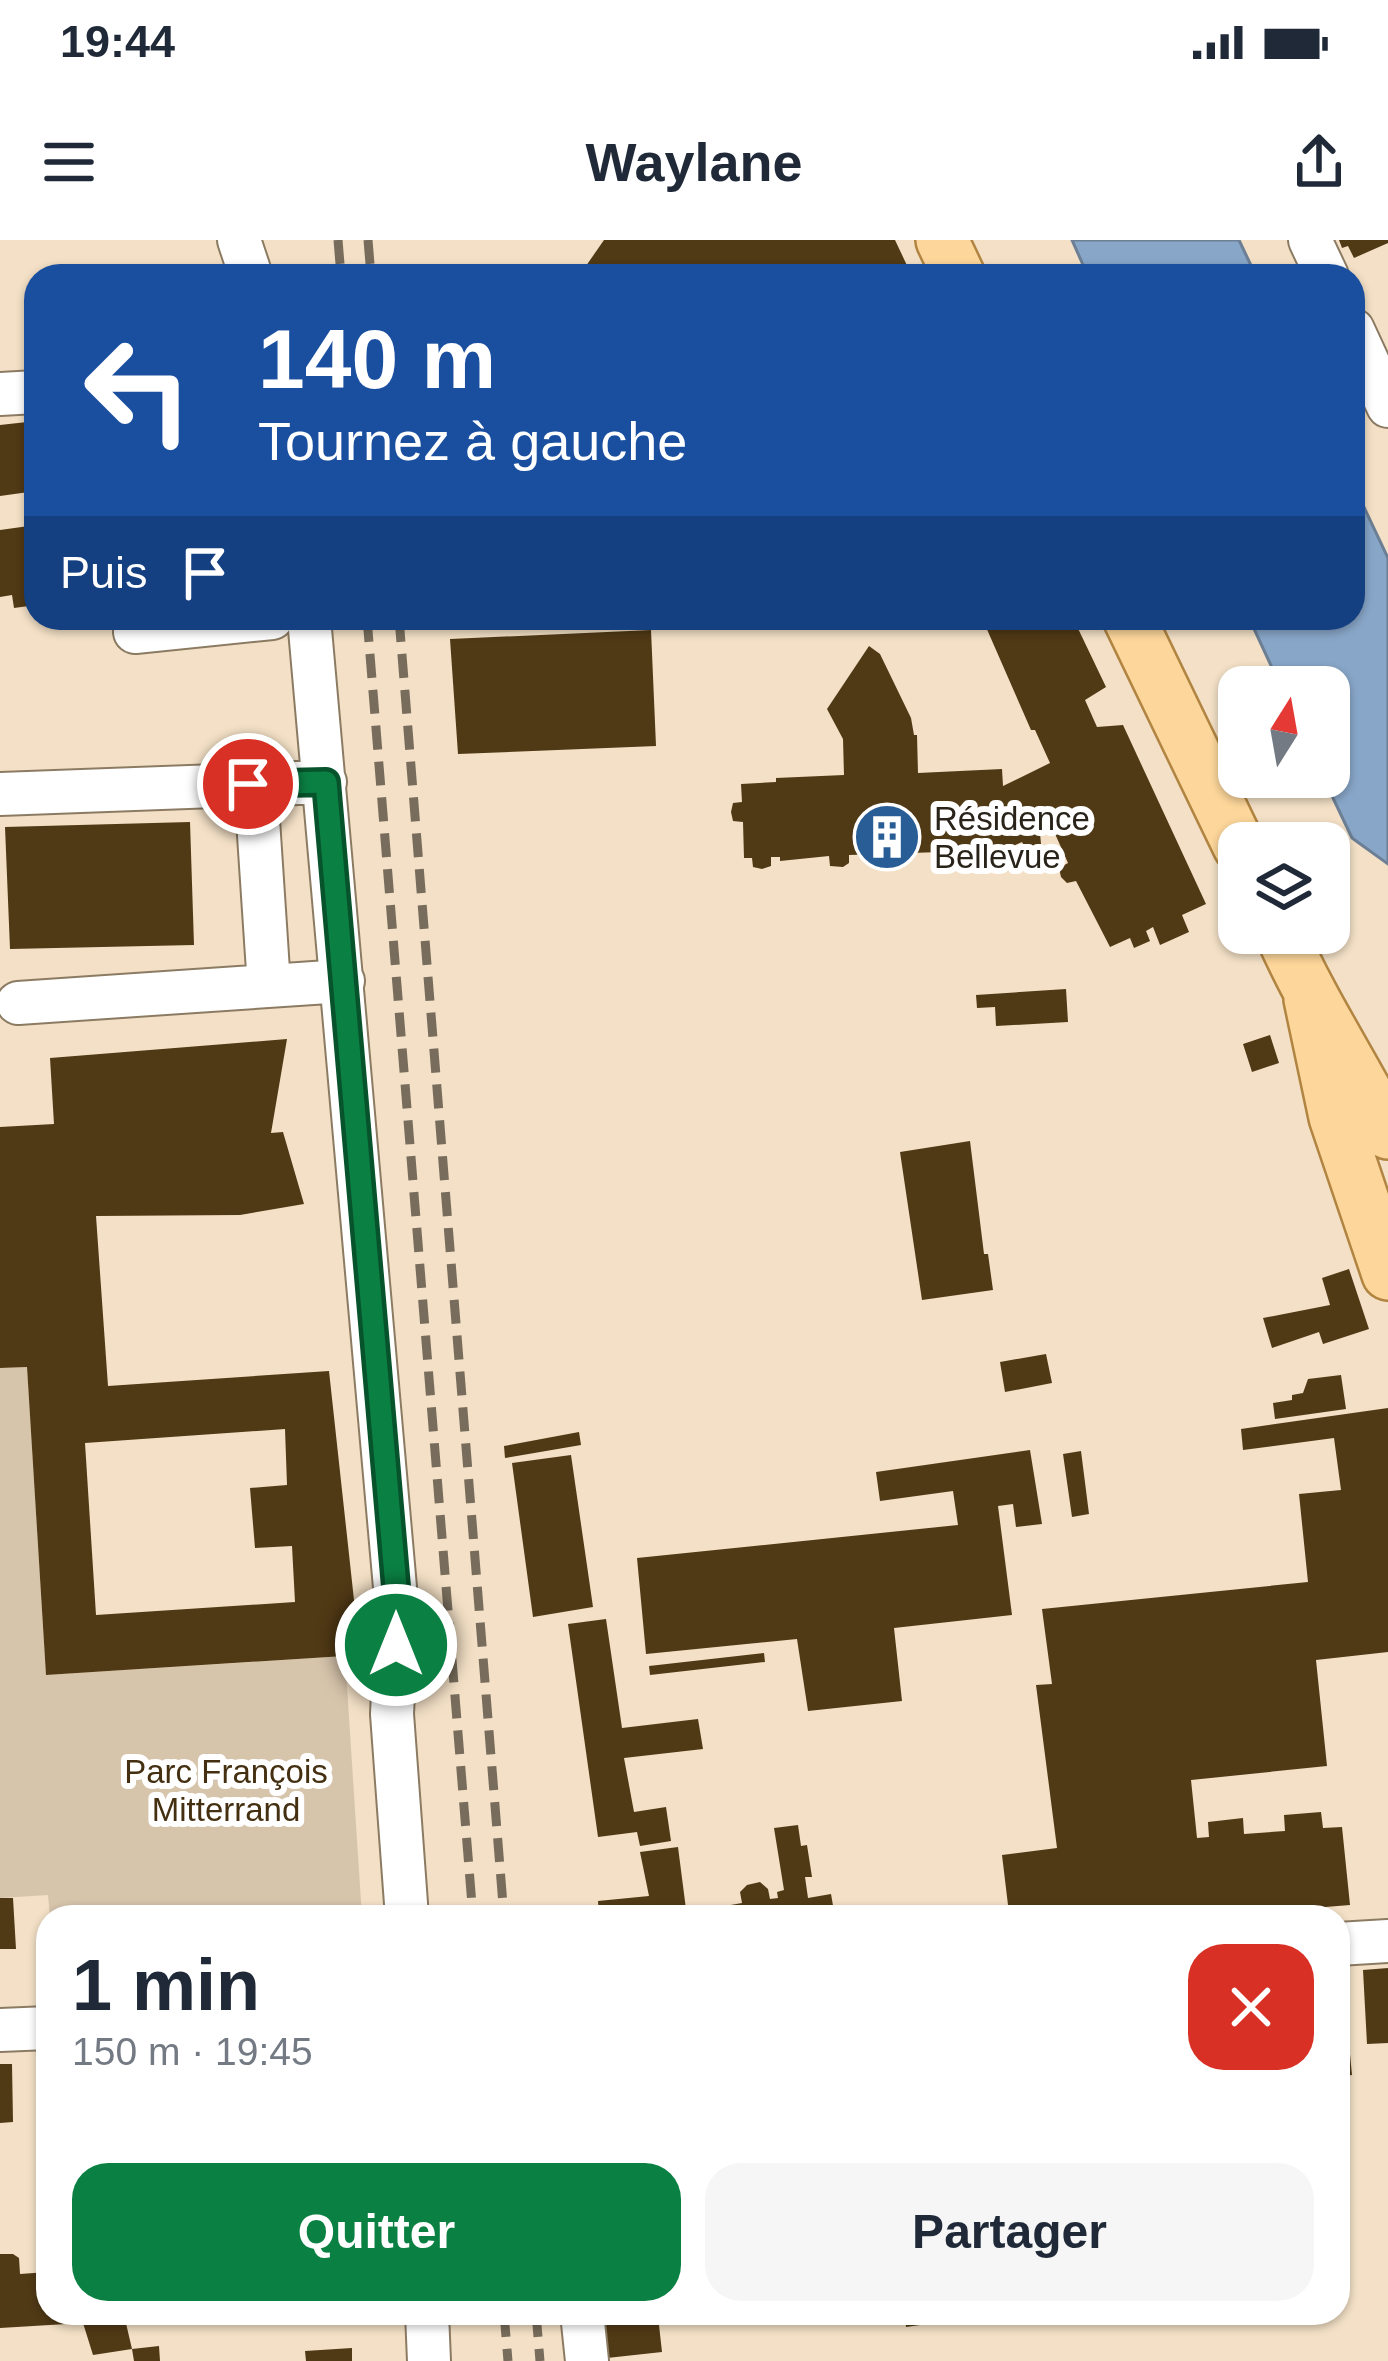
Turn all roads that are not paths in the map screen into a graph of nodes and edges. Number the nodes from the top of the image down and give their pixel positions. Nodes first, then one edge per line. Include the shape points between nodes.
1 (1365, 356) edge
2 (1388, 406) edge
3 (155, 630) edge
4 (310, 630) edge
5 (1136, 630) edge
6 (135, 632) dead end
7 (0, 794) edge
8 (327, 796) junction
9 (258, 820) dead end
10 (1228, 822) edge
11 (1290, 954) edge
12 (343, 981) junction
13 (269, 986) junction
14 (1310, 999) junction
15 (18, 1003) dead end
16 (1388, 1133) edge
17 (1371, 1171) edge
18 (1388, 1274) edge
19 (406, 1905) edge
20 (1388, 1941) edge
21 (1350, 1943) edge
22 (36, 2028) edge
23 (0, 2030) edge
24 (428, 2325) edge
25 (583, 2325) edge
26 (429, 2361) edge
27 (587, 2361) edge

1 - 2 street
3 - 6 street
4 - 8 street
5 - 10 main road
7 - 8 street
8 - 12 street
9 - 13 street
11 - 14 main road
12 - 13 street
12 - 19 street via 398,1610 392,1714
13 - 15 street
14 - 16 main road
14 - 17 main road via 1335,1118
17 - 18 main road
20 - 21 street
22 - 23 street
24 - 26 street
25 - 27 street

